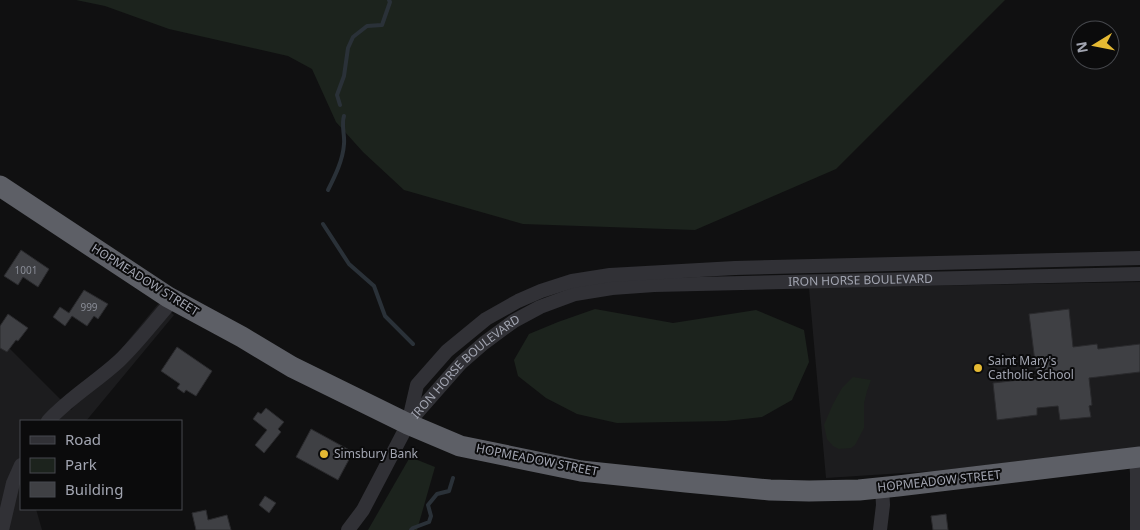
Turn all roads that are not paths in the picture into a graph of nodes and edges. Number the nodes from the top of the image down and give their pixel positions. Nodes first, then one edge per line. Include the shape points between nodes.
1 (0, 186) edge
2 (1140, 258) edge
3 (1140, 274) edge
4 (173, 300) junction
5 (49, 420) edge
6 (408, 424) junction
7 (1138, 458) edge
8 (20, 467) edge
9 (882, 488) junction
10 (2, 530) edge
11 (348, 530) edge
12 (880, 530) edge
13 (1137, 530) edge

1 - 4 highway, HOPMEADOW STREET
2 - 6 street, IRON HORSE BOULEVARD via 735,268 610,275 572,281 518,301 486,319 447,351 417,385
3 - 6 street, IRON HORSE BOULEVARD via 654,285 575,294 514,321 484,343 461,363
4 - 5 street via 120,360
4 - 6 highway, HOPMEADOW STREET via 292,367
6 - 9 highway, HOPMEADOW STREET via 460,446 582,470 770,490
6 - 11 street via 363,510
7 - 9 highway, HOPMEADOW STREET
7 - 13 street
8 - 10 street
9 - 12 street

